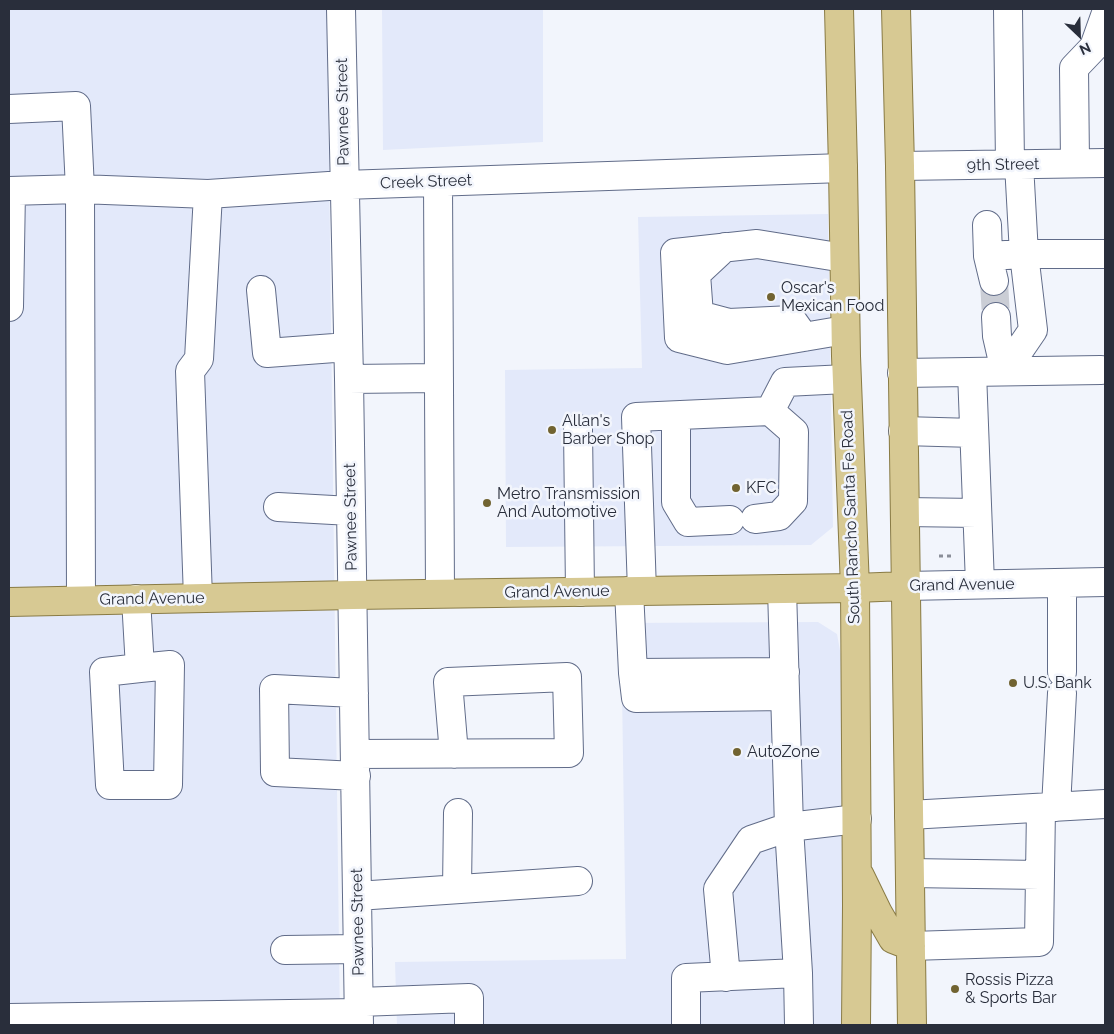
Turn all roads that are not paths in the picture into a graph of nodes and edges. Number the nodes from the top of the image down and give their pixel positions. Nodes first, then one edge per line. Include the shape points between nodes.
1 (341, 9) edge
2 (840, 9) edge
3 (896, 9) edge
4 (1008, 9) edge
5 (1105, 16) edge
6 (9, 109) edge
7 (1075, 163) junction
8 (1105, 163) edge
9 (1014, 164) junction
10 (900, 166) junction
11 (843, 168) junction
12 (438, 182) junction
13 (344, 185) junction
14 (80, 189) junction
15 (10, 191) edge
16 (208, 194) junction
17 (987, 226) dead end
18 (1024, 254) junction
19 (1105, 254) edge
20 (844, 258) junction
21 (261, 290) dead end
22 (9, 307) edge
23 (996, 317) tunnel mouth
24 (845, 330) junction
25 (348, 347) junction
26 (1101, 370) dead end
27 (1005, 371) junction
28 (972, 372) junction
29 (902, 373) junction
30 (439, 378) junction
31 (349, 379) junction
32 (846, 379) junction
33 (770, 411) junction
34 (676, 416) junction
35 (578, 430) dead end
36 (903, 431) junction
37 (974, 433) junction
38 (278, 508) dead end
39 (351, 511) junction
40 (905, 512) junction
41 (977, 513) junction
42 (1105, 582) edge
43 (1062, 583) junction
44 (980, 584) junction
45 (906, 586) junction
46 (855, 588) junction
47 (782, 589) junction
48 (635, 591) junction
49 (580, 592) junction
50 (440, 594) junction
51 (352, 595) junction
52 (198, 598) junction
53 (136, 599) junction
54 (81, 600) junction
55 (9, 602) edge
56 (140, 668) junction
57 (785, 684) junction
58 (354, 692) junction
59 (454, 754) junction
60 (355, 765) junction
61 (1105, 804) edge
62 (1049, 807) junction
63 (458, 813) dead end
64 (909, 815) junction
65 (857, 819) junction
66 (789, 827) junction
67 (857, 868) junction
68 (910, 873) junction
69 (1040, 875) junction
70 (578, 881) dead end
71 (457, 889) junction
72 (357, 896) junction
73 (911, 946) junction
74 (358, 949) junction
75 (285, 950) dead end
76 (798, 973) junction
77 (726, 977) junction
78 (359, 1013) edge
79 (9, 1018) edge
80 (469, 1025) edge
81 (686, 1025) edge
82 (799, 1025) edge
83 (856, 1025) edge
84 (912, 1025) edge

1 - 13 street, Pawnee Street
2 - 11 main road, South Rancho Santa Fe Road
3 - 10 main road
4 - 9 street
5 - 7 street via 1094,47 1074,68
6 - 14 street via 76,106
7 - 8 street, 9th Street
7 - 9 street, 9th Street
9 - 10 street, 9th Street
9 - 18 street
10 - 29 main road
11 - 12 street, Creek Street
11 - 20 main road, South Rancho Santa Fe Road
12 - 13 street, Creek Street
12 - 30 street
13 - 16 street, Creek Street
13 - 25 street, Pawnee Street
14 - 15 street, Creek Street
14 - 16 street, Creek Street
14 - 54 street
15 - 22 street
16 - 52 street via 198,359 190,371
17 - 18 street via 991,269
18 - 19 street
18 - 27 street via 1033,330
20 - 24 main road, South Rancho Santa Fe Road
20 - 24 street via 757,244 725,247 696,274 699,315 729,323 792,320 804,337
21 - 25 street via 267,353
23 - 27 street
24 - 32 main road, South Rancho Santa Fe Road
25 - 31 street, Pawnee Street
26 - 27 street
27 - 28 street
28 - 29 street
28 - 37 street
29 - 36 main road
30 - 31 street
30 - 50 street
31 - 39 street, Pawnee Street
32 - 33 street via 785,382
32 - 46 main road, South Rancho Santa Fe Road
33 - 34 street
33 - 34 street via 794,432 793,501 778,516 688,522 676,502
34 - 48 street via 636,417
35 - 49 street
36 - 37 street
36 - 40 main road
37 - 41 street
38 - 39 street
39 - 51 street, Pawnee Street
40 - 41 street
40 - 45 main road
41 - 44 street
42 - 43 street, Grand Avenue
43 - 44 street, Grand Avenue
43 - 62 street via 1062,683
44 - 45 street, Grand Avenue
45 - 46 main road, Grand Avenue
45 - 64 main road
46 - 47 main road, Grand Avenue
46 - 65 main road, South Rancho Santa Fe Road
47 - 48 main road, Grand Avenue
47 - 57 street
48 - 49 main road, Grand Avenue
48 - 57 street via 636,698
49 - 50 main road, Grand Avenue
50 - 51 main road, Grand Avenue
51 - 52 main road, Grand Avenue
51 - 58 street, Pawnee Street
52 - 53 main road, Grand Avenue
53 - 54 main road, Grand Avenue
53 - 56 street
54 - 55 main road, Grand Avenue
56 - 56 street via 104,672 110,785 168,785 170,665
57 - 66 street
58 - 60 street, Pawnee Street
58 - 60 street via 274,689 275,772
59 - 59 street via 569,753 567,677 448,682
59 - 60 street
60 - 72 street, Pawnee Street
61 - 62 street
62 - 64 street
62 - 69 street
63 - 71 street
64 - 68 main road
65 - 66 street
65 - 67 main road, South Rancho Santa Fe Road
66 - 76 street
66 - 77 street via 751,840 718,889
67 - 73 main road via 893,939
67 - 83 main road, South Rancho Santa Fe Road
68 - 69 street
68 - 73 main road
69 - 73 street via 1039,942
70 - 71 street
71 - 72 street
72 - 74 street, Pawnee Street
73 - 84 main road
74 - 75 street
74 - 78 street, Pawnee Street
76 - 77 street
76 - 82 street
77 - 81 street via 686,978
78 - 79 street
78 - 80 street via 469,998

